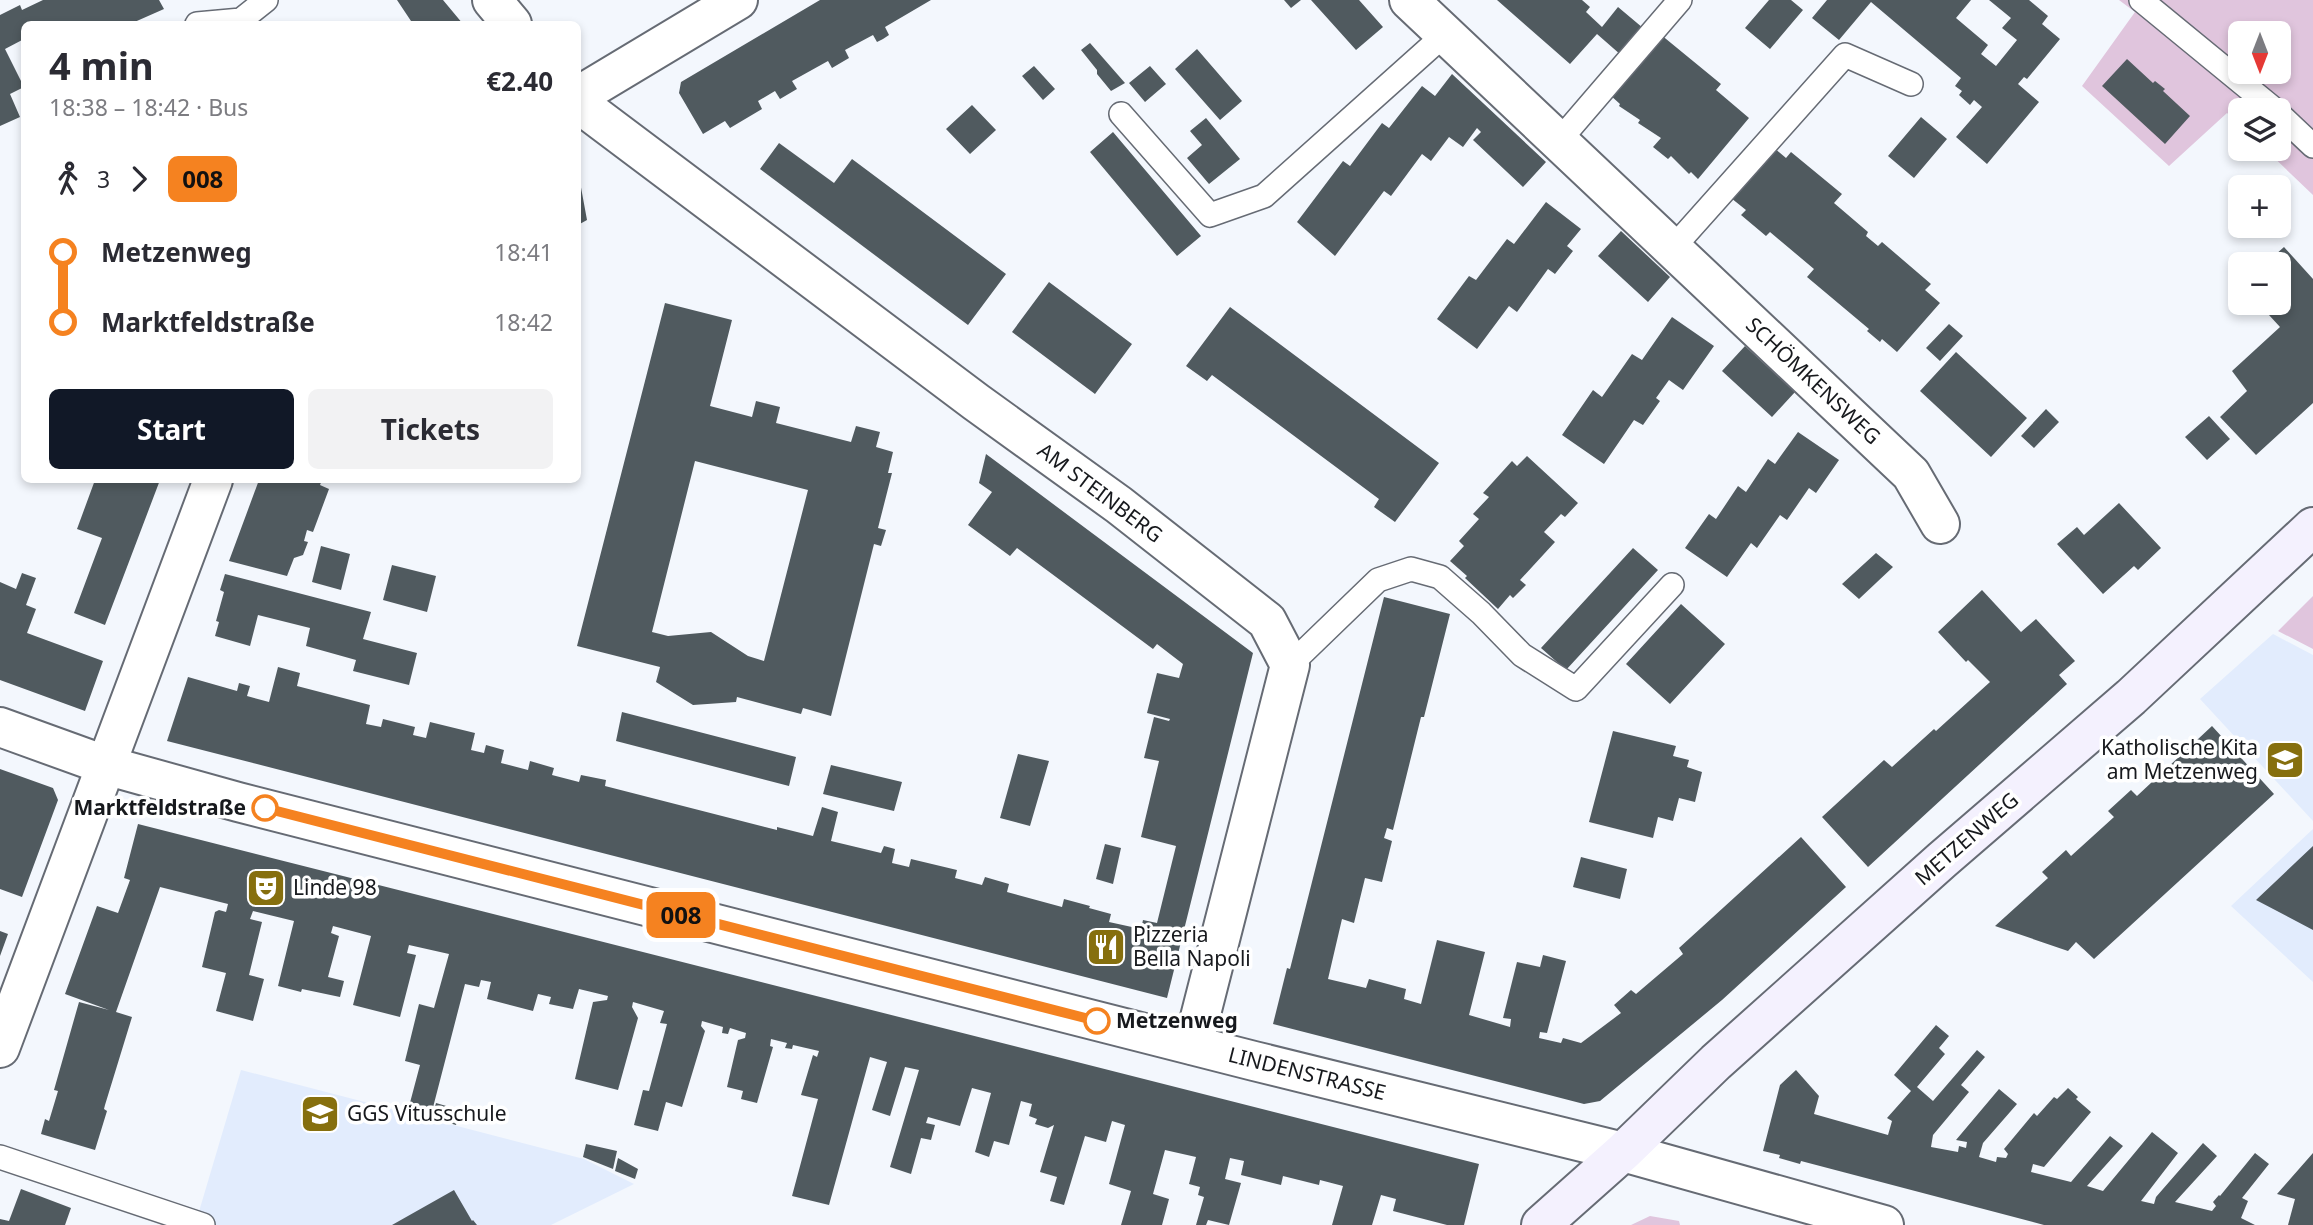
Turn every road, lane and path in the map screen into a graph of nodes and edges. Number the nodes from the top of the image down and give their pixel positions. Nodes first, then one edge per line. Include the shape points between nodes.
1 (266, 0) edge
2 (492, 0) edge
3 (738, 0) edge
4 (1409, 0) edge
5 (1680, 0) edge
6 (2141, 0) edge
7 (231, 21) edge
8 (510, 21) edge
9 (1444, 35) junction
10 (1911, 84) dead end
11 (581, 94) edge
12 (2260, 98) edge
13 (581, 105) edge
14 (1121, 114) dead end
15 (2291, 125) edge
16 (1558, 142) junction
17 (2313, 146) edge
18 (1672, 249) junction
19 (212, 483) edge
20 (1940, 524) dead end
21 (2313, 527) edge
22 (1672, 585) dead end
23 (1290, 664) junction
24 (0, 727) edge
25 (106, 765) junction
26 (1193, 1045) junction
27 (0, 1048) edge
28 (1623, 1152) junction
29 (0, 1157) edge
30 (204, 1225) edge
31 (1541, 1225) edge
32 (1884, 1225) edge

1 - 7 lane via 242,20
2 - 8 street
3 - 11 street
4 - 9 street, SCHÖMKENSWEG
5 - 16 lane
6 - 12 lane
9 - 14 lane via 1264,196 1210,215
9 - 16 street, SCHÖMKENSWEG
10 - 18 lane via 1845,55
13 - 23 street, AM STEINBERG via 1119,505 1267,621
15 - 17 lane
16 - 18 street, SCHÖMKENSWEG
18 - 20 street, SCHÖMKENSWEG via 1911,474
19 - 25 street
21 - 28 main road, METZENWEG via 2131,697 1716,1062
22 - 23 lane via 1576,689 1522,655 1440,577 1411,569 1378,580
23 - 26 street
24 - 25 street, LINDENSTRASSE
25 - 26 street, LINDENSTRASSE
25 - 27 street
26 - 28 street, LINDENSTRASSE
28 - 31 main road, METZENWEG
28 - 32 street, LINDENSTRASSE
29 - 30 lane

